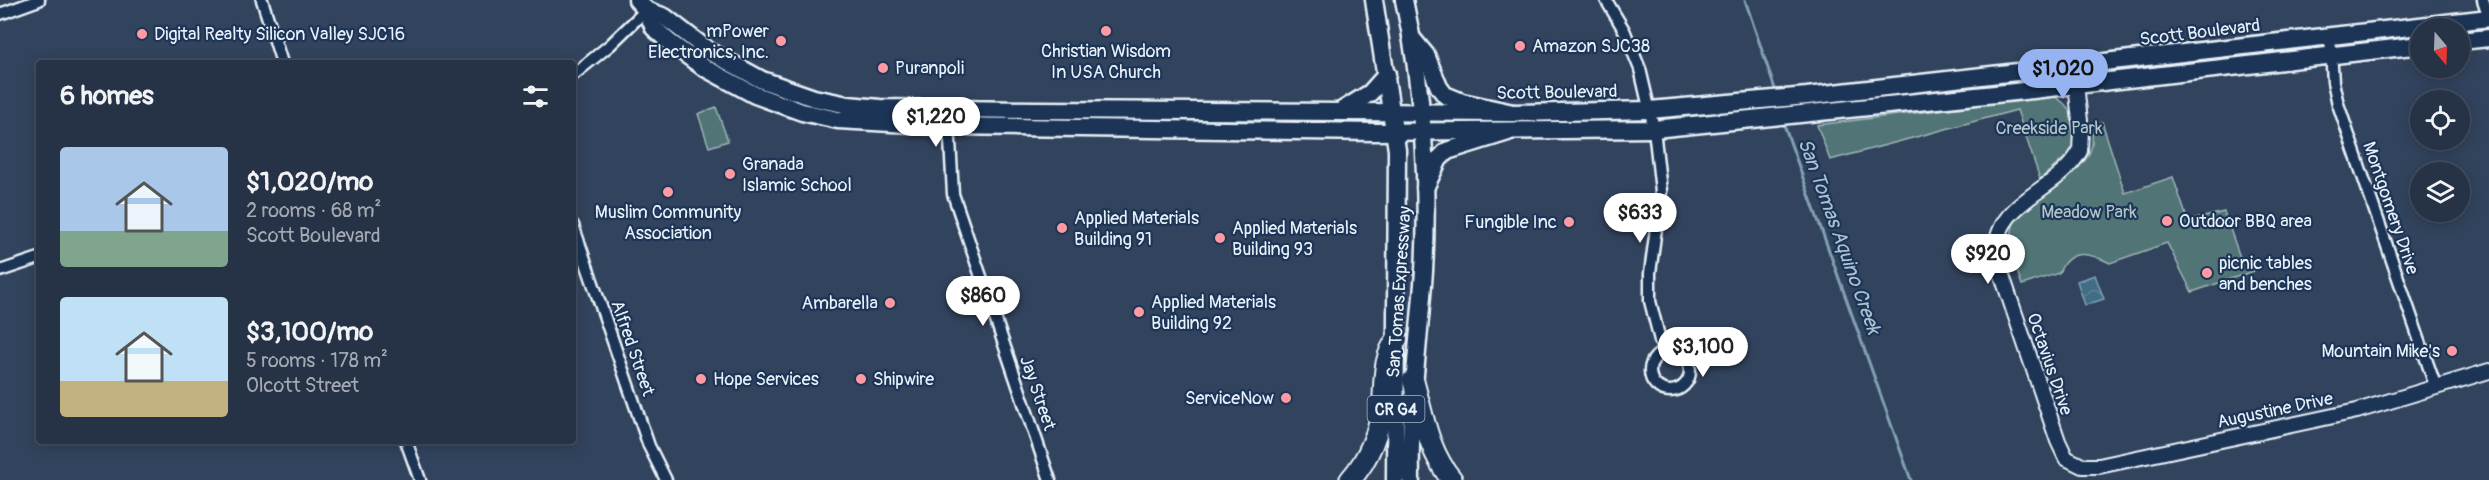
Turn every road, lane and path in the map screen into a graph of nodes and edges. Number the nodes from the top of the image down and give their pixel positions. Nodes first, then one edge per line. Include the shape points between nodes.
1 (39, 0) edge
2 (262, 0) edge
3 (1374, 0) edge
4 (1404, 0) edge
5 (1606, 0) edge
6 (2483, 0) edge
7 (641, 5) edge
8 (0, 14) edge
9 (2489, 17) edge
10 (2330, 36) junction
11 (1411, 37) junction
12 (2489, 38) edge
13 (2470, 39) edge
14 (2410, 46) edge
15 (2332, 56) junction
16 (281, 60) edge
17 (2074, 66) junction
18 (576, 73) edge
19 (1387, 74) junction
20 (2077, 85) junction
21 (940, 109) junction
22 (1650, 110) junction
23 (1341, 111) junction
24 (1391, 112) junction
25 (1419, 112) junction
26 (1513, 113) junction
27 (945, 126) junction
28 (1654, 129) junction
29 (1395, 131) junction
30 (1421, 132) junction
31 (1508, 132) junction
32 (1425, 188) junction
33 (576, 234) edge
34 (36, 259) edge
35 (0, 271) edge
36 (1396, 339) junction
37 (1663, 352) dead end
38 (2489, 371) edge
39 (1413, 380) junction
40 (2436, 388) junction
41 (407, 444) edge
42 (2066, 458) joint
43 (420, 480) edge
44 (666, 480) edge
45 (1050, 480) edge
46 (1350, 480) edge
47 (1395, 480) edge
48 (1411, 480) edge
49 (1452, 480) edge

1 - 8 street
2 - 16 street
3 - 19 main road, San Tomas Expressway / CR G4
4 - 11 main road, San Tomas Expressway / CR G4
5 - 22 street via 1640,69
6 - 9 street
7 - 18 street via 610,45
7 - 21 main road, Scott Boulevard via 665,16 732,65 784,89 848,105
7 - 27 main road, Scott Boulevard via 654,28 703,67 778,104 838,120
9 - 10 main road, Scott Boulevard
10 - 15 street, Montgomery Drive
10 - 17 main road, Scott Boulevard
11 - 25 main road, San Tomas Expressway / CR G4
11 - 26 main road via 1426,55 1445,95
12 - 13 main road
14 - 15 main road, Scott Boulevard
15 - 20 main road, Scott Boulevard
15 - 40 street, Montgomery Drive via 2338,104
17 - 20 street, Octavius Drive
17 - 22 main road, Scott Boulevard
19 - 23 main road via 1370,93
19 - 24 main road, San Tomas Expressway / CR G4
20 - 28 main road, Scott Boulevard
20 - 42 street, Octavius Drive via 2080,151 2009,215 1995,249
21 - 23 main road, Scott Boulevard
21 - 27 street, Jay Street
22 - 26 main road, Scott Boulevard
22 - 28 street
23 - 24 main road, Scott Boulevard
24 - 25 main road, Scott Boulevard
24 - 29 main road, San Tomas Expressway / CR G4
25 - 26 main road, Scott Boulevard
25 - 30 main road, San Tomas Expressway / CR G4
27 - 29 main road, Scott Boulevard
27 - 45 street, Jay Street via 950,140 953,194
28 - 31 main road, Scott Boulevard
28 - 37 street via 1661,190 1650,301
29 - 30 main road, Scott Boulevard
29 - 36 main road, San Tomas Expressway / CR G4
30 - 31 main road, Scott Boulevard
30 - 32 main road, San Tomas Expressway / CR G4
31 - 32 main road via 1447,151
32 - 39 main road, San Tomas Expressway / CR G4 via 1424,271
33 - 44 street, Alfred Street via 649,446
34 - 35 street
36 - 46 highway via 1388,351 1383,406 1373,444
36 - 47 main road, San Tomas Expressway / CR G4
38 - 40 street, Augustine Drive
39 - 48 main road, San Tomas Expressway / CR G4
39 - 49 highway via 1432,450
40 - 42 street, Augustine Drive via 2332,417 2099,466 2082,466
41 - 43 street

